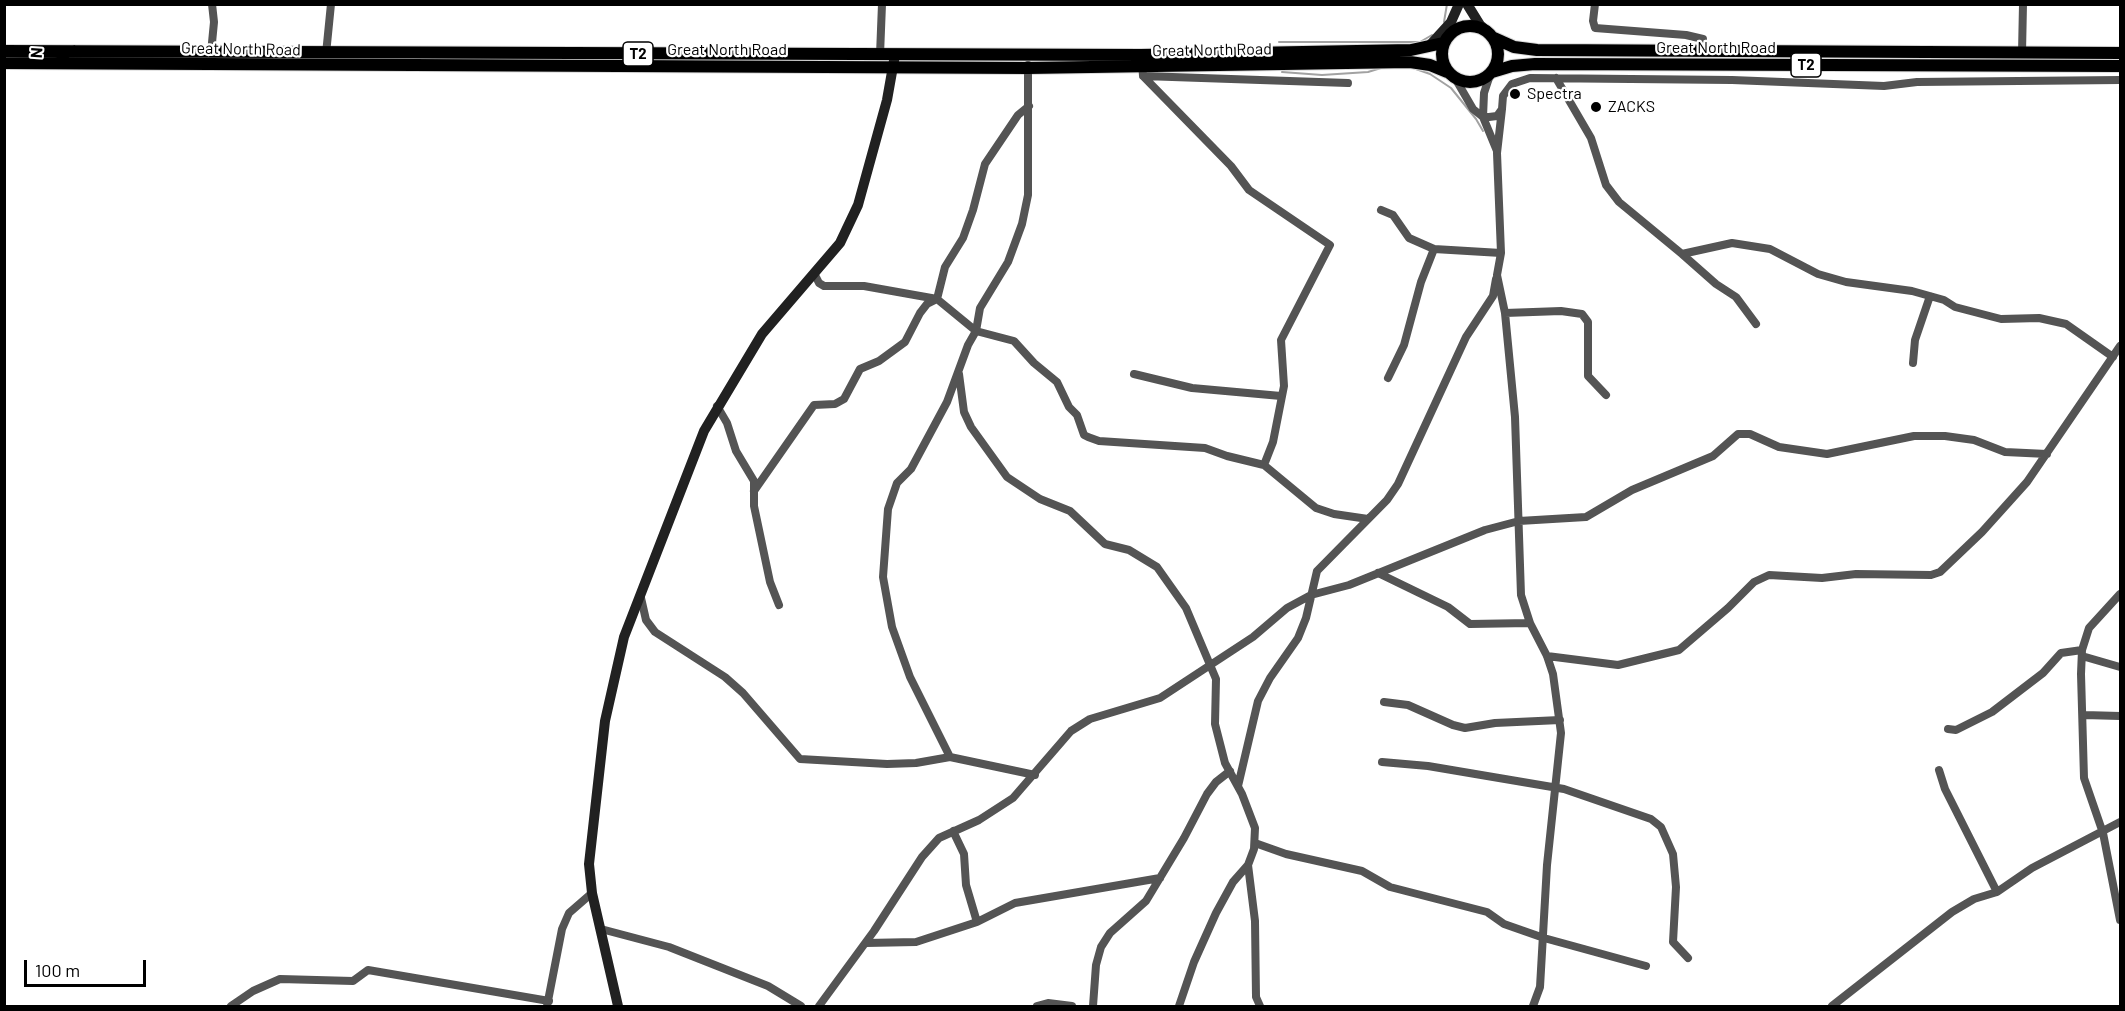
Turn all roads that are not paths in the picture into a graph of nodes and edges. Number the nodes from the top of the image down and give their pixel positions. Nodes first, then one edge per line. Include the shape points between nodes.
1 (212, 4) edge
2 (331, 4) edge
3 (882, 4) edge
4 (1459, 4) edge
5 (1467, 4) edge
6 (1594, 4) edge
7 (2023, 4) edge
8 (1451, 22) junction
9 (1492, 36) junction
10 (1444, 41) junction
11 (1427, 48) junction
12 (4, 51) edge
13 (1702, 52) junction
14 (211, 53) junction
15 (2022, 53) junction
16 (2121, 53) edge
17 (326, 54) junction
18 (880, 55) junction
19 (894, 62) junction
20 (1028, 62) junction
21 (4, 63) edge
22 (1142, 66) junction
23 (2121, 66) edge
24 (1491, 72) junction
25 (1451, 75) junction
26 (1556, 78) junction
27 (2121, 80) edge
28 (1348, 83) dead end
29 (1029, 106) junction
30 (1502, 109) junction
31 (1483, 117) junction
32 (1497, 153) junction
33 (1381, 210) dead end
34 (1434, 249) junction
35 (1500, 253) junction
36 (1682, 254) junction
37 (814, 273) junction
38 (1497, 275) junction
39 (1930, 296) junction
40 (937, 299) junction
41 (1505, 313) junction
42 (1756, 324) dead end
43 (976, 331) junction
44 (2121, 346) edge
45 (2113, 357) junction
46 (1913, 363) dead end
47 (959, 374) junction
48 (1134, 374) dead end
49 (1388, 378) dead end
50 (1606, 395) dead end
51 (1281, 396) junction
52 (717, 406) junction
53 (2047, 454) junction
54 (1264, 465) junction
55 (754, 491) junction
56 (1368, 519) junction
57 (1519, 521) junction
58 (1378, 573) junction
59 (1311, 594) junction
60 (2121, 594) edge
61 (641, 598) junction
62 (778, 605) dead end
63 (1530, 623) junction
64 (2082, 653) junction
65 (1547, 656) junction
66 (1212, 665) junction
67 (2121, 667) edge
68 (1384, 702) dead end
69 (2084, 715) junction
70 (2121, 716) edge
71 (1560, 720) junction
72 (1948, 729) dead end
73 (950, 756) junction
74 (1382, 762) dead end
75 (1939, 770) dead end
76 (1230, 771) junction
77 (1035, 776) junction
78 (1238, 786) junction
79 (1557, 788) junction
80 (2121, 822) edge
81 (953, 831) junction
82 (2103, 832) junction
83 (1255, 843) junction
84 (1248, 865) junction
85 (1160, 878) junction
86 (1997, 892) junction
87 (592, 893) junction
88 (2121, 920) edge
89 (977, 922) junction
90 (601, 929) junction
91 (1544, 938) junction
92 (866, 943) junction
93 (1688, 958) dead end
94 (1646, 966) dead end
95 (548, 1004) edge
96 (231, 1006) edge
97 (618, 1006) edge
98 (801, 1006) edge
99 (819, 1006) edge
100 (1037, 1006) edge
101 (1072, 1006) edge
102 (1093, 1006) edge
103 (1179, 1006) edge
104 (1260, 1006) edge
105 (1533, 1006) edge
106 (1832, 1006) edge

1 - 14 street
2 - 17 street
3 - 18 street
4 - 8 street
5 - 9 street
6 - 13 street via 1595,28 1686,35 1703,39
7 - 15 street
8 - 10 street
8 - 11 street
9 - 10 main road via 1468,26 1455,30
9 - 13 main road, Great North Road / T2 via 1525,50
9 - 24 main road via 1498,55
10 - 11 main road, Great North Road / T2
10 - 25 main road via 1441,58
11 - 22 main road, Great North Road / T2
12 - 14 main road, Great North Road / T2
13 - 15 main road, Great North Road / T2
14 - 17 main road, Great North Road / T2
15 - 16 main road, Great North Road / T2
17 - 18 main road, Great North Road / T2
18 - 19 main road, Great North Road / T2
19 - 20 main road, Great North Road / T2
19 - 21 main road, Great North Road / T2
19 - 37 street via 858,205 840,243
20 - 22 main road, Great North Road / T2
20 - 29 street
22 - 25 main road, Great North Road / T2 via 1410,62 1430,65
22 - 28 street
22 - 51 street via 1249,190 1330,245 1281,340
23 - 24 main road, Great North Road / T2 via 1535,64
24 - 25 main road via 1477,81 1466,82
24 - 31 street via 1484,93
25 - 31 street via 1473,109
26 - 27 street via 1873,86
26 - 30 street via 1530,78 1512,84 1503,96
26 - 36 street via 1591,138 1606,185 1619,202
29 - 40 street via 1018,115 986,164 963,238 945,267
29 - 43 street via 1028,195 1024,214 1008,262 980,308
30 - 31 street via 1497,116
30 - 32 street
31 - 32 street
32 - 35 street
33 - 34 street via 1393,215 1409,238
34 - 35 street
34 - 49 street via 1404,345
35 - 38 street
36 - 39 street via 1721,244 1749,245 1770,249 1818,274 1846,282
36 - 42 street via 1736,297
37 - 40 street via 825,286 864,286
37 - 52 street via 762,334
38 - 41 street
38 - 56 street via 1493,296 1466,337 1398,484
39 - 45 street via 2001,319 2039,318 2066,324
39 - 46 street via 1915,340
40 - 43 street
40 - 55 street via 920,313 905,342 879,362 860,369 844,399 835,404 814,405
41 - 50 street via 1582,314 1588,322 1588,376
41 - 57 street
43 - 47 street
43 - 54 street via 1014,341 1058,382 1088,437 1205,448
44 - 45 street
45 - 53 street
47 - 66 street via 964,412 1001,470 1040,499 1070,511 1105,544 1129,550 1157,567 1186,608 1201,650
47 - 73 street via 930,436 890,496 883,577 896,640 918,696
48 - 51 street via 1192,388
51 - 54 street via 1273,442
52 - 55 street via 736,451 751,471
52 - 61 street
53 - 57 street via 2006,452 1974,440 1945,436 1914,436 1827,454 1779,447 1743,434 1713,456 1632,490 1586,517
53 - 65 street via 1982,532 1940,572 1822,578 1769,575 1754,582 1678,650 1618,665
54 - 56 street via 1316,508
55 - 62 street via 754,506
56 - 59 street via 1317,571
57 - 58 street via 1485,530
57 - 63 street via 1521,595
58 - 59 street via 1329,592
58 - 63 street via 1448,607 1470,624
59 - 66 street
59 - 78 street via 1298,638 1258,701
60 - 64 street via 2089,628
61 - 73 street via 646,620 655,632 743,693 800,759 887,764
61 - 87 street via 624,637 605,721 589,864
63 - 65 street
64 - 67 street
64 - 69 street
64 - 72 street via 2061,654 1992,712 1956,730
65 - 71 street
66 - 76 street via 1217,691 1217,736
66 - 77 street via 1160,698 1080,725
68 - 71 street via 1408,705 1465,728
69 - 70 street
69 - 82 street via 2084,778
71 - 79 street
73 - 77 street
74 - 79 street
75 - 86 street
76 - 78 street
76 - 85 street via 1206,794
77 - 81 street via 1000,808
78 - 83 street via 1255,828
79 - 91 street via 1547,865
79 - 93 street via 1651,819 1661,827 1675,867 1673,942
80 - 82 street
81 - 89 street via 964,854 966,885
81 - 92 street via 932,844
82 - 86 street via 2032,868
82 - 88 street
83 - 84 street
83 - 91 street via 1362,871 1390,887 1487,912 1504,924
84 - 103 street via 1233,882 1216,913
84 - 104 street via 1255,921 1256,997
85 - 89 street via 1015,903
85 - 102 street via 1146,901 1110,933 1101,947
86 - 106 street via 1952,912
87 - 90 street
87 - 95 street via 569,913 562,929
89 - 92 street via 915,942
90 - 97 street
90 - 98 street via 669,947 768,986
91 - 94 street
91 - 105 street via 1540,987
92 - 99 street
95 - 96 street via 373,970 353,981 280,979
100 - 101 street

